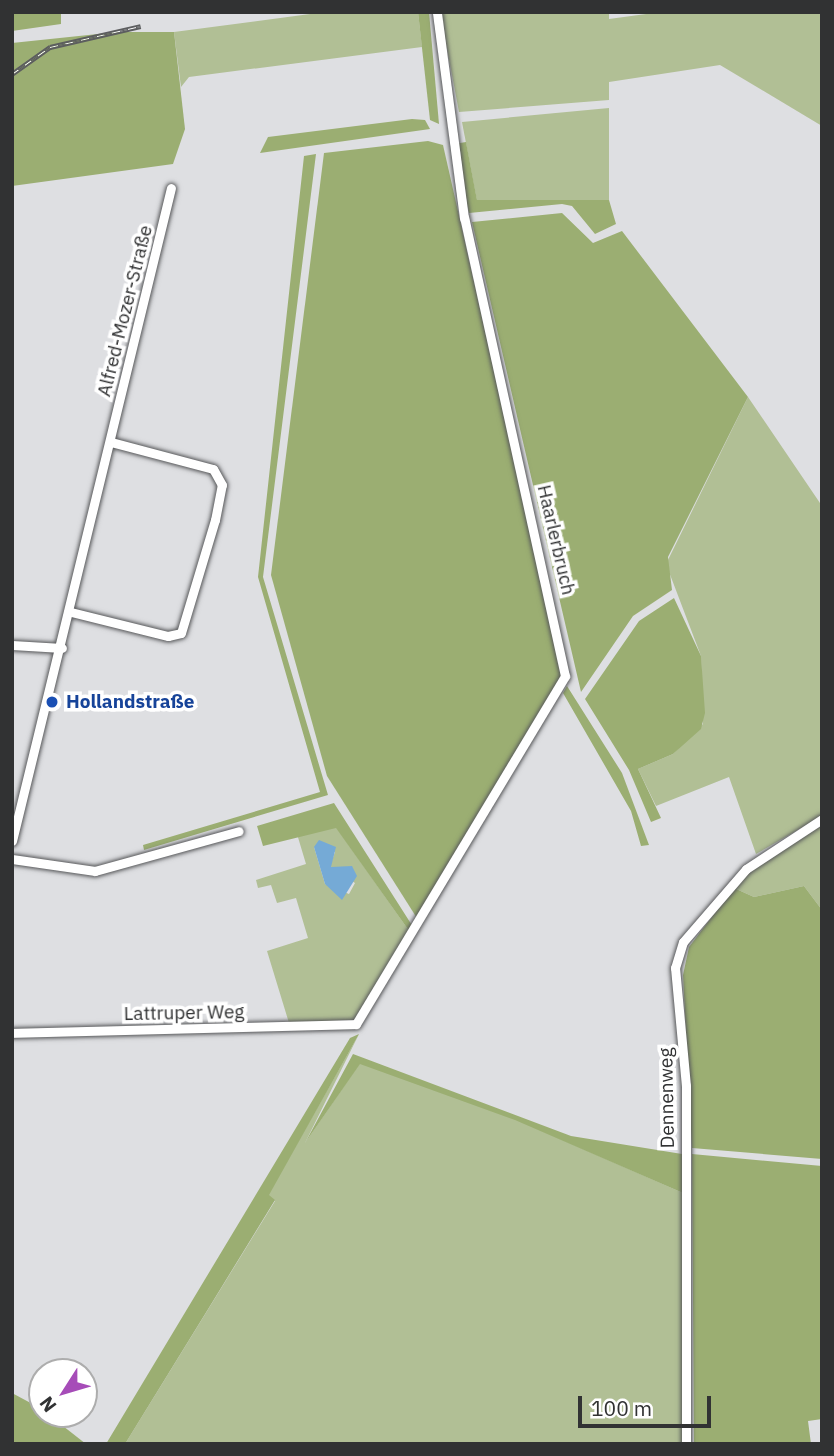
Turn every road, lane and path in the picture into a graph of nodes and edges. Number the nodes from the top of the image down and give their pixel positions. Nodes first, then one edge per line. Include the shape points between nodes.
1 (437, 12) edge
2 (172, 188) dead end
3 (111, 442) junction
4 (71, 612) junction
5 (12, 645) edge
6 (62, 648) junction
7 (822, 819) edge
8 (239, 831) dead end
9 (12, 841) edge
10 (12, 859) edge
11 (356, 1024) joint
12 (12, 1032) edge
13 (686, 1444) edge

1 - 11 street, Haarlerbruch via 464,218 566,668 474,834
2 - 3 street, Alfred-Mozer-Straße
3 - 4 street, Alfred-Mozer-Straße
3 - 4 street via 213,469 222,485 212,533 181,634
4 - 6 street, Alfred-Mozer-Straße
5 - 6 street
6 - 9 street, Alfred-Mozer-Straße
7 - 13 street, Dennenweg via 746,869 683,942 675,968 686,1086
8 - 10 street via 95,871
11 - 12 street, Lattruper Weg via 309,1030

